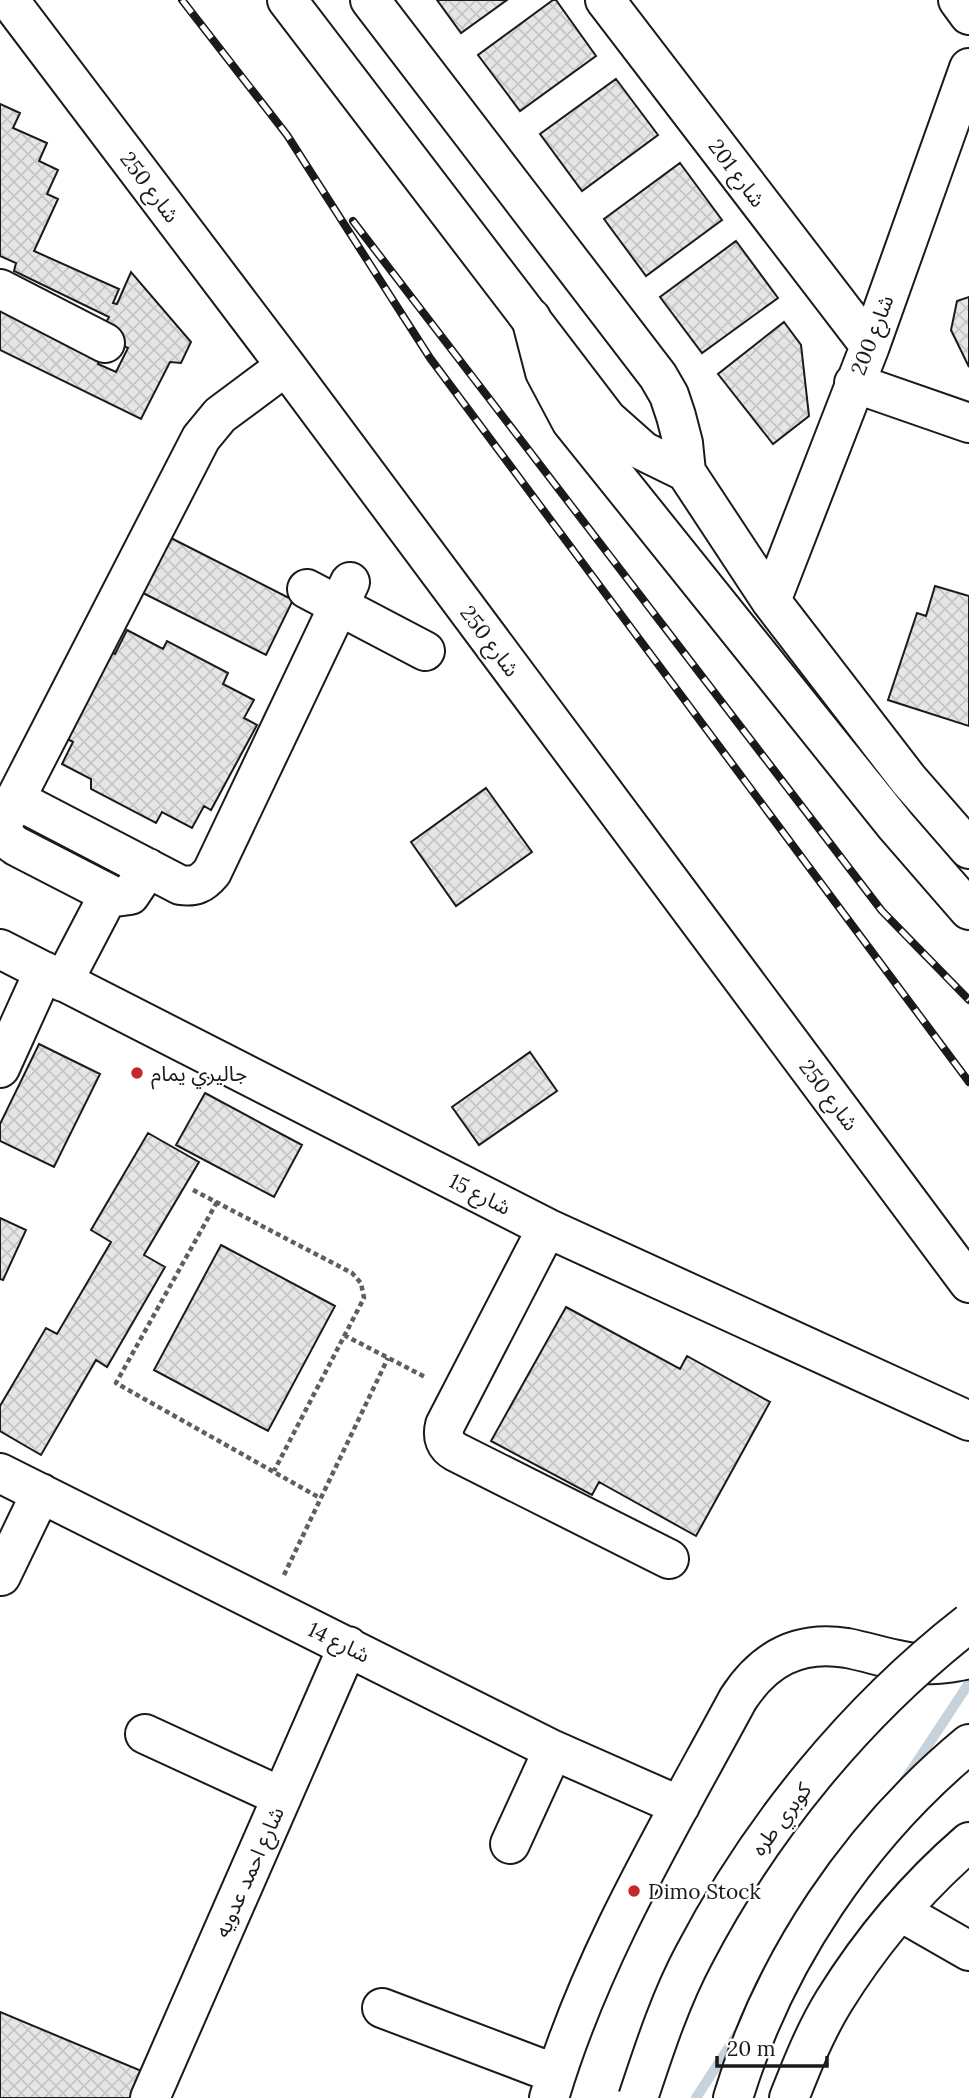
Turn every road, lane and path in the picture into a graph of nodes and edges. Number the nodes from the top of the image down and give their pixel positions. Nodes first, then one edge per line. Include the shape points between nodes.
1 (9, 0) edge
2 (287, 0) edge
3 (370, 0) edge
4 (605, 0) edge
5 (958, 0) edge
6 (969, 15) edge
7 (969, 68) edge
8 (0, 289) edge
9 (531, 318) junction
10 (105, 343) dead end
11 (870, 346) junction
12 (286, 366) junction
13 (854, 383) junction
14 (969, 423) edge
15 (686, 472) junction
16 (771, 601) junction
17 (425, 651) dead end
18 (15, 799) junction
19 (969, 849) edge
20 (148, 868) junction
21 (108, 894) junction
22 (969, 910) edge
23 (0, 949) edge
24 (53, 976) junction
25 (0, 1068) edge
26 (193, 1190) dead end
27 (217, 1202) junction
28 (547, 1228) junction
29 (969, 1283) edge
30 (344, 1335) junction
31 (388, 1358) junction
32 (460, 1395) junction
33 (969, 1421) edge
34 (274, 1471) junction
35 (0, 1473) edge
36 (41, 1493) junction
37 (320, 1498) junction
38 (669, 1559) dead end
39 (1, 1576) edge
40 (269, 1608) junction
41 (969, 1623) edge
42 (348, 1646) junction
43 (969, 1659) edge
44 (145, 1734) dead end
45 (969, 1744) edge
46 (553, 1749) junction
47 (282, 1797) junction
48 (680, 1806) junction
49 (969, 1842) edge
50 (510, 1844) dead end
51 (901, 1912) junction
52 (969, 1951) edge
53 (382, 2008) dead end
54 (553, 2086) edge
55 (150, 2098) edge
56 (638, 2098) edge
57 (733, 2098) edge
58 (789, 2098) edge

1 - 12 street, شارع 250
2 - 9 street
3 - 15 street via 658,376 676,416
4 - 11 street, شارع 201
5 - 6 street
7 - 11 street, شارع 200
8 - 10 street
9 - 15 street via 624,436 643,452
9 - 22 street via 545,372 571,421 896,826
11 - 13 street, شارع 200
12 - 18 street via 220,415 201,438
12 - 29 street, شارع 250
13 - 14 street
13 - 16 street, شارع 200
15 - 16 street
16 - 19 street via 908,779
17 - 20 street via 332,592 212,872 192,887
18 - 20 street
18 - 21 street via 3,823 8,841
20 - 21 street via 130,895
21 - 24 street
23 - 24 street, شارع 15
24 - 25 street
24 - 28 street, شارع 15
26 - 27 path
27 - 30 path via 352,1273 361,1283 364,1298
27 - 34 path via 116,1383
28 - 32 street
28 - 33 street, شارع 15
30 - 31 path
30 - 34 path
31 - 32 path
31 - 37 path
32 - 38 street via 445,1425 444,1438 451,1449
34 - 37 path
35 - 36 street, شارع 14
36 - 39 street
36 - 40 street, شارع 14
37 - 40 path
40 - 42 street, شارع 14
41 - 56 street, كوبري طره, bridge via 934,1650 842,1741 743,1872 694,1956
42 - 46 street, شارع 14
42 - 47 street, شارع احمد عدويه
43 - 48 street via 926,1664 825,1646 783,1655 749,1681
44 - 47 street
45 - 57 street via 898,1811 807,1929 771,1998
46 - 48 street, شارع 14
46 - 50 street
47 - 55 street, شارع احمد عدويه
48 - 54 street via 612,1935
49 - 51 street
51 - 52 street
51 - 58 street via 834,2002
53 - 54 street

